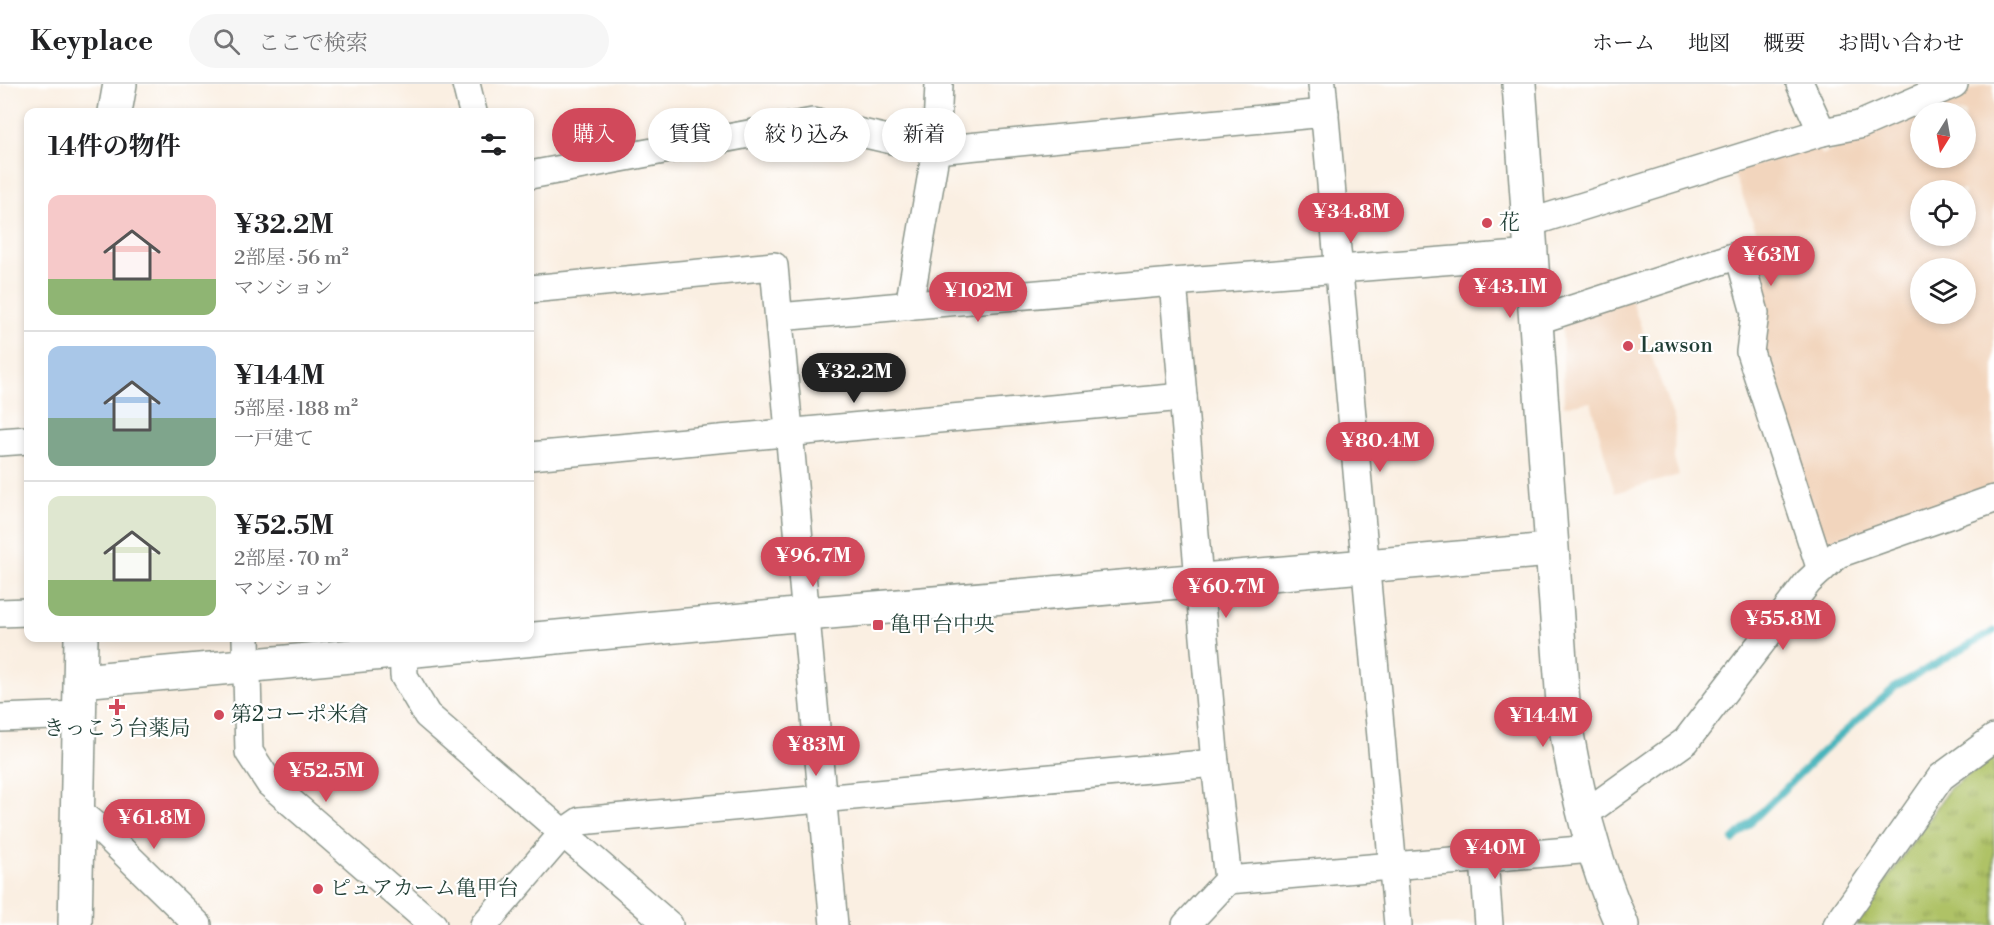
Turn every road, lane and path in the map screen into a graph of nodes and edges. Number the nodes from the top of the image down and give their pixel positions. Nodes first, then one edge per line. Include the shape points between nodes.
1 (120, 84) edge
2 (466, 84) edge
3 (939, 84) edge
4 (1322, 84) edge
5 (1518, 84) edge
6 (1800, 84) edge
7 (1954, 84) edge
8 (116, 108) edge
9 (472, 108) edge
10 (938, 108) edge
11 (1325, 113) junction
12 (1822, 132) junction
13 (882, 138) edge
14 (966, 147) edge
15 (934, 162) edge
16 (534, 174) edge
17 (1530, 238) junction
18 (1339, 268) junction
19 (1173, 282) junction
20 (534, 289) edge
21 (909, 306) junction
22 (778, 317) junction
23 (1535, 321) junction
24 (1183, 397) junction
25 (788, 432) junction
26 (24, 440) edge
27 (0, 442) edge
28 (534, 456) edge
29 (1994, 499) edge
30 (1551, 550) junction
31 (1365, 566) junction
32 (1821, 570) junction
33 (1200, 580) junction
34 (24, 612) edge
35 (0, 613) edge
36 (806, 614) junction
37 (534, 634) edge
38 (81, 642) edge
39 (430, 642) edge
40 (403, 644) edge
41 (246, 651) edge
42 (81, 681) junction
43 (80, 715) junction
44 (0, 718) edge
45 (1994, 738) edge
46 (1215, 763) junction
47 (822, 799) junction
48 (78, 811) junction
49 (1583, 815) junction
50 (564, 832) junction
51 (1592, 849) junction
52 (1484, 858) junction
53 (1393, 866) junction
54 (1228, 880) junction
55 (75, 925) edge
56 (198, 925) edge
57 (433, 925) edge
58 (484, 925) edge
59 (669, 925) edge
60 (834, 925) edge
61 (1186, 925) edge
62 (1398, 925) edge
63 (1489, 925) edge
64 (1622, 925) edge
65 (1837, 925) edge

1 - 8 street
2 - 9 street
3 - 10 street
4 - 11 street
5 - 17 street
6 - 12 street
7 - 12 street via 1859,125
11 - 14 street
11 - 18 street
12 - 17 street
13 - 16 street via 813,122
15 - 21 street
17 - 18 street
17 - 23 street
18 - 19 street
18 - 31 street
19 - 21 street
19 - 24 street
20 - 22 street via 774,266
21 - 22 street
22 - 25 street
23 - 30 street
23 - 32 street via 1739,255 1755,313 1750,352
24 - 25 street
24 - 33 street
25 - 28 street
25 - 36 street
26 - 27 street
29 - 32 street via 1839,554
30 - 31 street
30 - 49 street via 1564,717
31 - 33 street
31 - 53 street
32 - 49 street via 1686,741
33 - 36 street
33 - 46 street
34 - 35 street
36 - 37 street
36 - 47 street
38 - 42 street
39 - 40 street
40 - 41 street
40 - 50 street via 404,676 427,715
41 - 42 street
41 - 57 street via 249,752 270,784
42 - 43 street
43 - 44 street
43 - 48 street
45 - 65 street via 1941,777
46 - 47 street
46 - 54 street
47 - 50 street via 580,821
47 - 60 street
48 - 55 street
48 - 56 street
49 - 51 street
50 - 58 street
50 - 59 street
51 - 52 street
51 - 64 street
52 - 53 street
52 - 63 street
53 - 54 street
53 - 62 street
54 - 61 street

